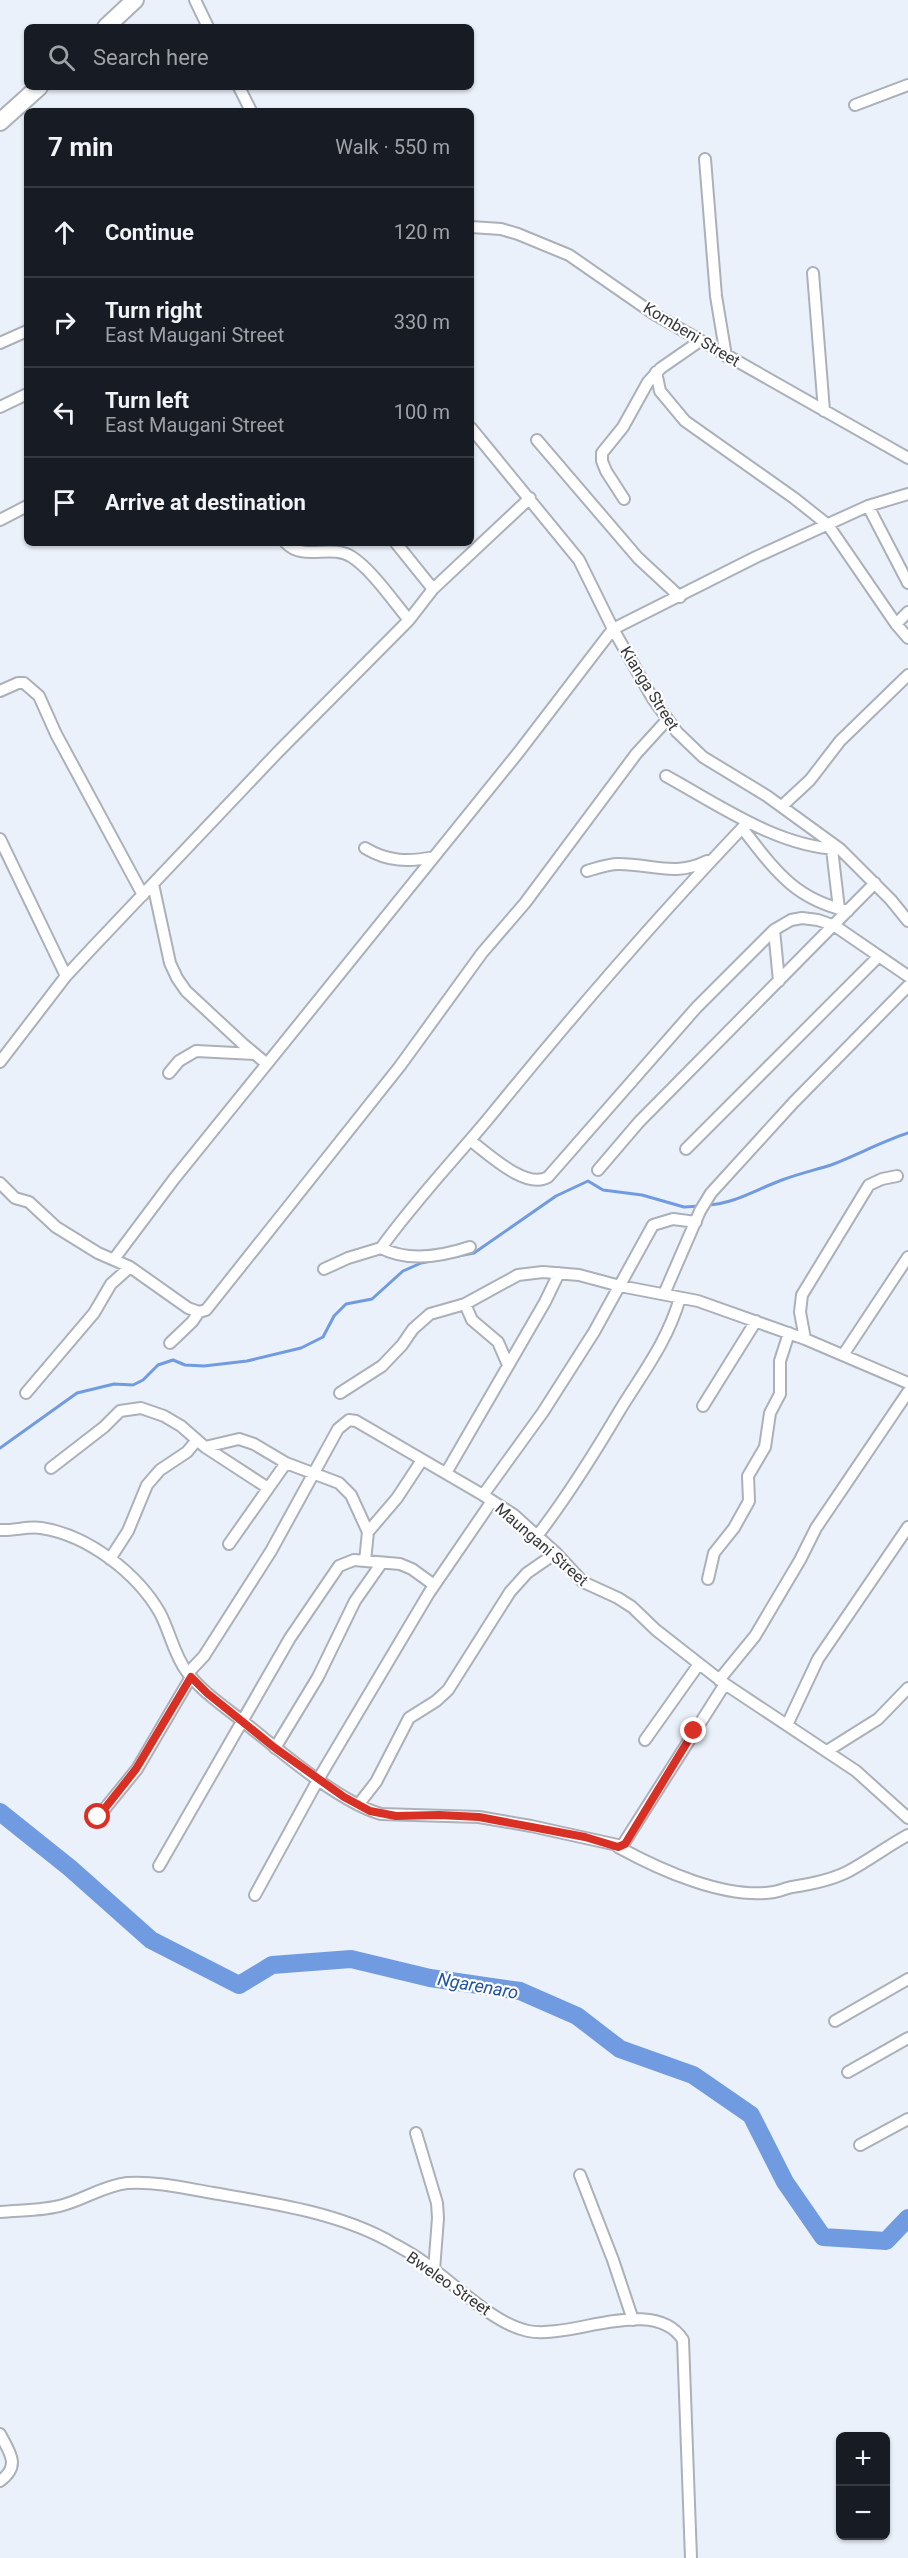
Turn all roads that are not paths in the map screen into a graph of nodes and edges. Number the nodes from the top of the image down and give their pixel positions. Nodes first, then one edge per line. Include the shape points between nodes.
1 (135, 0) edge
2 (195, 0) edge
3 (109, 24) edge
4 (207, 24) edge
5 (908, 85) edge
6 (36, 90) edge
7 (240, 90) edge
8 (855, 105) dead end
9 (250, 108) edge
10 (0, 122) edge
11 (705, 159) dead end
12 (474, 227) edge
13 (813, 273) dead end
14 (24, 332) edge
15 (700, 342) junction
16 (0, 343) edge
17 (726, 356) junction
18 (657, 372) junction
19 (24, 395) edge
20 (0, 407) edge
21 (824, 411) junction
22 (474, 432) edge
23 (537, 440) dead end
24 (908, 459) edge
25 (908, 494) edge
26 (530, 498) junction
27 (624, 499) dead end
28 (868, 506) junction
29 (24, 508) edge
30 (0, 520) edge
31 (828, 525) junction
32 (288, 546) edge
33 (398, 546) edge
34 (908, 583) edge
35 (433, 589) junction
36 (680, 597) junction
37 (908, 612) edge
38 (409, 620) junction
39 (896, 624) junction
40 (613, 629) junction
41 (908, 638) edge
42 (908, 675) edge
43 (0, 692) edge
44 (668, 720) junction
45 (666, 776) dead end
46 (782, 806) junction
47 (745, 825) junction
48 (0, 839) edge
49 (365, 848) dead end
50 (836, 849) junction
51 (434, 857) junction
52 (713, 859) junction
53 (586, 871) dead end
54 (875, 883) junction
55 (153, 884) junction
56 (143, 895) junction
57 (844, 910) junction
58 (908, 921) edge
59 (835, 926) junction
60 (774, 930) junction
61 (879, 956) junction
62 (66, 976) junction
63 (908, 976) edge
64 (779, 981) junction
65 (908, 986) edge
66 (255, 1054) junction
67 (0, 1062) edge
68 (267, 1064) junction
69 (169, 1073) dead end
70 (470, 1140) junction
71 (686, 1149) dead end
72 (598, 1170) dead end
73 (897, 1176) dead end
74 (0, 1183) edge
75 (696, 1222) junction
76 (470, 1247) dead end
77 (381, 1248) junction
78 (114, 1259) junction
79 (907, 1259) edge
80 (130, 1267) junction
81 (324, 1269) dead end
82 (559, 1273) junction
83 (620, 1286) junction
84 (664, 1294) junction
85 (680, 1298) junction
86 (465, 1304) junction
87 (199, 1312) junction
88 (756, 1321) junction
89 (789, 1333) junction
90 (805, 1339) junction
91 (171, 1343) dead end
92 (843, 1355) junction
93 (508, 1365) junction
94 (908, 1383) edge
95 (340, 1392) dead end
96 (908, 1392) edge
97 (26, 1393) dead end
98 (703, 1406) dead end
99 (201, 1443) junction
100 (422, 1460) junction
101 (285, 1463) junction
102 (51, 1468) dead end
103 (446, 1473) junction
104 (315, 1474) junction
105 (268, 1488) junction
106 (488, 1498) junction
107 (908, 1527) edge
108 (0, 1530) edge
109 (368, 1532) junction
110 (537, 1536) junction
111 (229, 1544) dead end
112 (556, 1553) junction
113 (110, 1559) junction
114 (365, 1561) junction
115 (381, 1564) junction
116 (708, 1579) dead end
117 (434, 1585) junction
118 (699, 1664) junction
119 (190, 1675) junction
120 (722, 1682) junction
121 (908, 1688) edge
122 (243, 1722) junction
123 (787, 1725) junction
124 (645, 1740) dead end
125 (275, 1748) junction
126 (827, 1751) junction
127 (319, 1778) junction
128 (358, 1805) junction
129 (98, 1817) dead end
130 (908, 1818) edge
131 (908, 1835) edge
132 (618, 1847) junction
133 (159, 1866) dead end
134 (255, 1895) dead end
135 (908, 1979) edge
136 (836, 2021) dead end
137 (908, 2038) edge
138 (848, 2072) dead end
139 (908, 2119) edge
140 (416, 2133) dead end
141 (860, 2145) dead end
142 (580, 2175) dead end
143 (0, 2212) edge
144 (434, 2270) junction
145 (633, 2320) junction
146 (0, 2434) edge
147 (0, 2481) edge
148 (691, 2558) edge

1 - 3 main road
2 - 4 street
5 - 8 street
6 - 10 main road
7 - 9 street
11 - 17 street via 716,296
12 - 15 street, Kombeni Street via 509,231 569,255
13 - 21 street
14 - 16 street
15 - 17 street, Kombeni Street
15 - 18 street
17 - 21 street, Kombeni Street
18 - 27 street via 602,453 606,471
18 - 31 street via 660,391 685,421
19 - 20 street
21 - 24 street, Kombeni Street
22 - 26 street, Kianga Street
23 - 36 street via 638,558
25 - 28 street
26 - 35 street
26 - 40 street, Kianga Street via 579,560
28 - 31 street
28 - 34 street
29 - 30 street
31 - 36 street
31 - 39 street
32 - 38 street via 303,553 334,551 351,556
33 - 35 street
35 - 38 street
36 - 40 street
37 - 39 street
38 - 55 street
39 - 41 street
40 - 44 street, Kianga Street
40 - 51 street
42 - 46 street via 840,741 810,780
43 - 56 street via 24,683 39,696
44 - 46 street, Kianga Street via 702,757
44 - 87 street via 636,754 393,1075 212,1305
45 - 47 street
46 - 50 street, Kianga Street
47 - 50 street via 807,846
47 - 52 street
47 - 57 street via 796,890 818,903
48 - 62 street
49 - 51 street via 404,861
50 - 54 street, Kianga Street
50 - 57 street
51 - 68 street
52 - 53 street via 696,867 668,870 620,864
52 - 70 street via 619,962
54 - 57 street
54 - 58 street, Kianga Street
55 - 56 street
55 - 66 street via 170,963 177,978 186,991
56 - 62 street
57 - 59 street
59 - 60 street via 802,918
59 - 61 street
59 - 64 street
60 - 64 street
60 - 70 street via 696,1008 548,1177 539,1181 524,1177 504,1167
61 - 63 street
61 - 71 street
62 - 67 street
64 - 72 street via 639,1122
65 - 75 street via 711,1193
66 - 68 street
66 - 69 street via 196,1051 178,1061
68 - 78 street
70 - 77 street
73 - 90 street via 869,1185 802,1295 800,1312
74 - 78 street via 56,1227
75 - 83 street via 673,1219 652,1225
75 - 84 street
76 - 77 street via 423,1256 393,1254
77 - 81 street
78 - 80 street
79 - 92 street
80 - 87 street
80 - 97 street via 111,1284 94,1313
82 - 83 street
82 - 86 street via 518,1275
82 - 93 street
83 - 84 street
83 - 106 street
84 - 85 street
85 - 88 street
85 - 110 street via 660,1347 594,1457
86 - 93 street via 472,1320 498,1342
86 - 95 street via 430,1314 382,1366
87 - 91 street
88 - 89 street
88 - 98 street
89 - 90 street
89 - 116 street via 780,1361 780,1394 770,1413 765,1447 748,1476 749,1501 714,1554
90 - 92 street
92 - 94 street
93 - 103 street
96 - 120 street via 816,1528 754,1636
99 - 101 street via 215,1446 239,1439
99 - 102 street via 164,1416 127,1408
99 - 105 street
99 - 113 street via 160,1470 147,1485 128,1531
100 - 103 street, Maungani Street
100 - 104 street, Maungani Street via 361,1423 349,1420 338,1429
100 - 109 street
101 - 104 street
101 - 105 street
103 - 106 street, Maungani Street
104 - 109 street via 345,1487
104 - 119 street, Maungani Street via 246,1591
105 - 111 street
106 - 110 street, Maungani Street
106 - 117 street
107 - 123 street via 819,1659
108 - 113 street via 38,1527 55,1531 74,1537
109 - 114 street
110 - 112 street, Maungani Street
112 - 118 street, Maungani Street via 583,1582 632,1607
112 - 128 street via 527,1573 510,1592 448,1690 409,1718 376,1782
113 - 119 street via 152,1600
114 - 115 street
114 - 122 street via 339,1566 290,1638
115 - 117 street via 400,1564
115 - 125 street via 355,1601 318,1677
117 - 127 street
118 - 120 street, Maungani Street
118 - 124 street
119 - 122 street
119 - 129 street, Maungani Street via 136,1769
120 - 123 street, Maungani Street
120 - 132 street via 625,1844
121 - 126 street via 878,1719
122 - 125 street
122 - 133 street
123 - 126 street, Maungani Street
125 - 127 street
126 - 130 street, Maungani Street via 856,1771
127 - 128 street
127 - 134 street
128 - 132 street via 396,1816 458,1815 499,1820
131 - 132 street via 849,1871 818,1883 775,1892 708,1887
135 - 136 street
137 - 138 street
139 - 141 street
140 - 144 street via 437,2203
142 - 145 street
143 - 144 street, Bweleo Street via 60,2206 114,2185 182,2187 351,2224
144 - 145 street, Bweleo Street via 497,2317 528,2331
145 - 148 street, Bweleo Street via 669,2325 683,2340
146 - 147 street via 13,2463 11,2471

